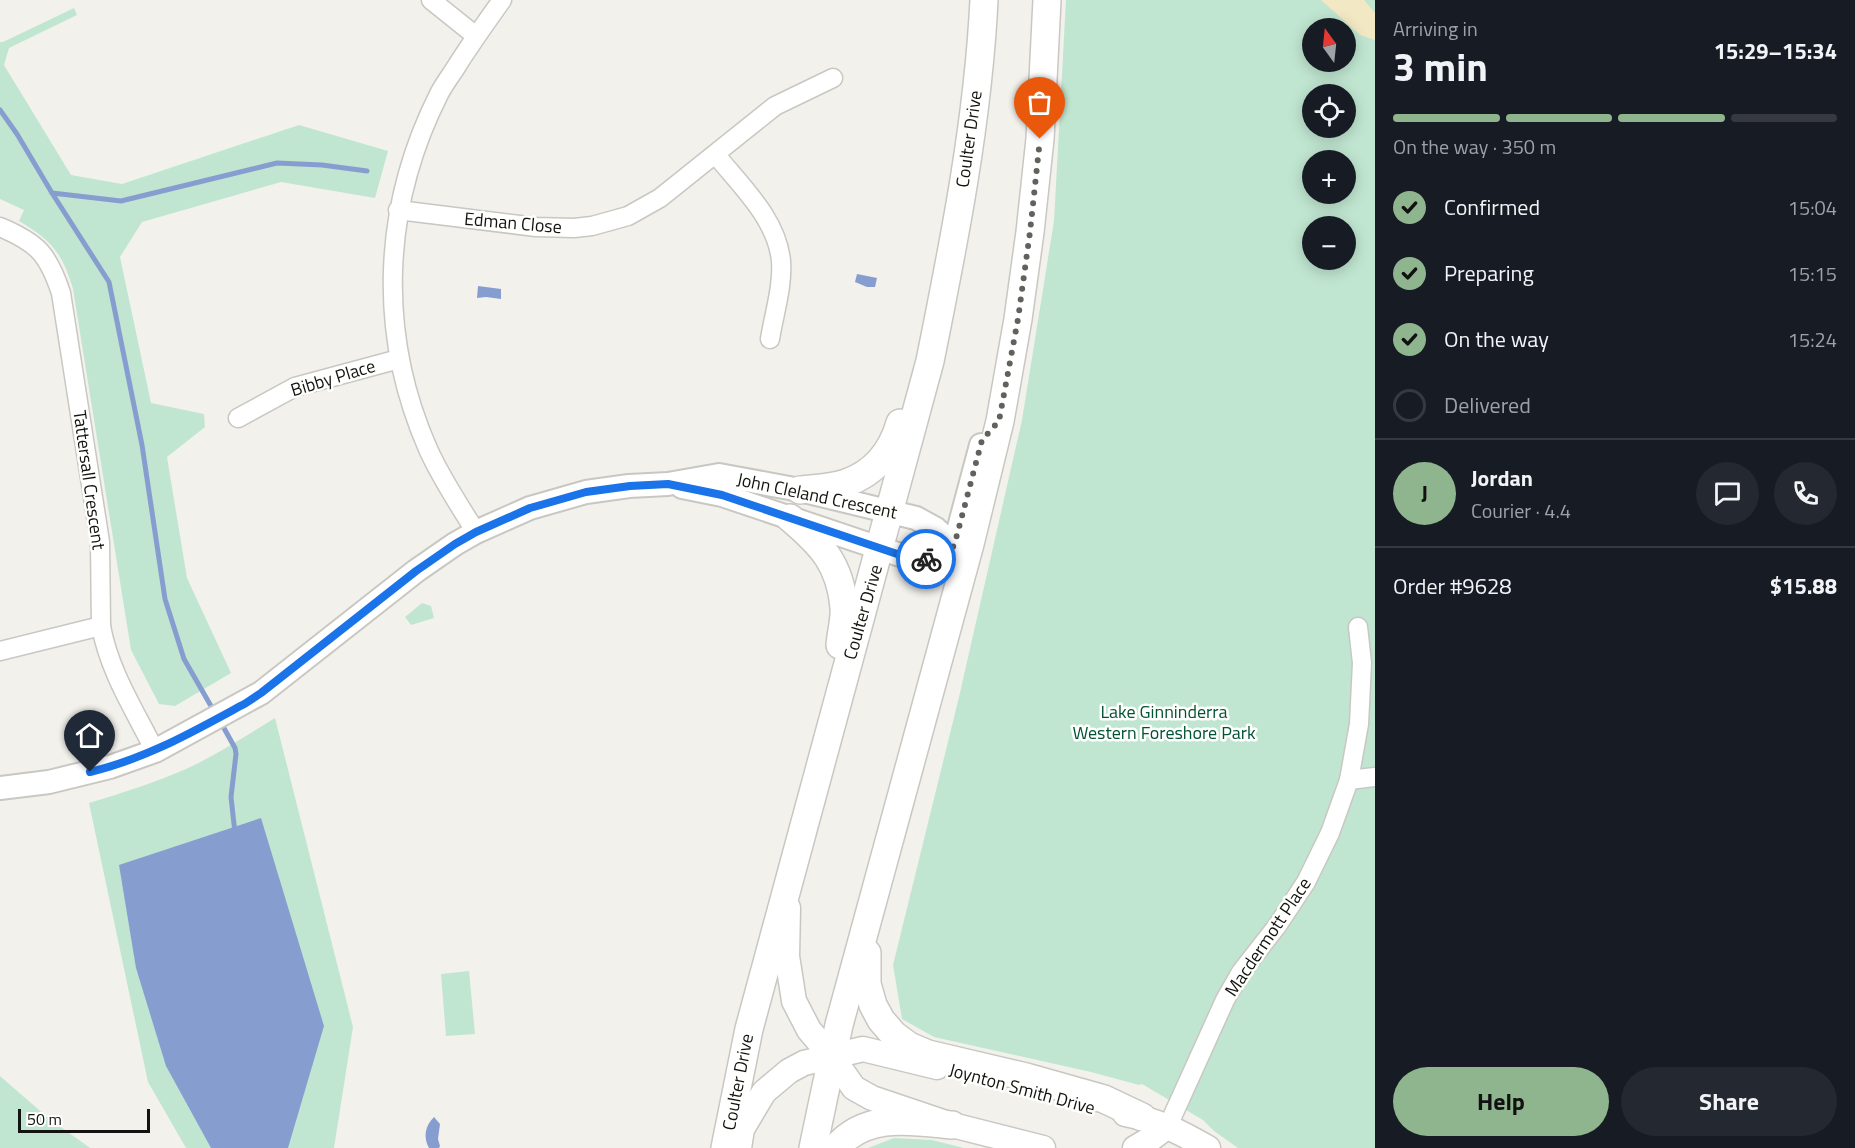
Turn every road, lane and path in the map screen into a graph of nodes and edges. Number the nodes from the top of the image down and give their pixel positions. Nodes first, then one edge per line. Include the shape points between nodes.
1 (431, 0) edge
2 (502, 0) edge
3 (984, 3) edge
4 (1048, 7) edge
5 (476, 36) junction
6 (833, 78) dead end
7 (716, 155) junction
8 (398, 210) junction
9 (0, 227) edge
10 (770, 339) dead end
11 (399, 359) junction
12 (930, 361) junction
13 (238, 418) dead end
14 (999, 421) junction
15 (668, 484) junction
16 (800, 490) junction
17 (891, 512) junction
18 (790, 518) junction
19 (476, 532) junction
20 (880, 549) junction
21 (952, 550) junction
22 (959, 585) junction
23 (101, 626) junction
24 (1358, 627) dead end
25 (0, 651) edge
26 (841, 688) junction
27 (155, 751) junction
28 (1375, 777) edge
29 (1349, 780) junction
30 (0, 788) edge
31 (789, 878) junction
32 (873, 898) junction
33 (832, 1057) junction
34 (1142, 1117) junction
35 (952, 1125) junction
36 (1171, 1137) edge
37 (725, 1148) edge
38 (739, 1148) edge
39 (813, 1148) edge
40 (836, 1148) edge
41 (1043, 1148) edge
42 (1135, 1148) edge
43 (1208, 1148) edge

1 - 5 street
2 - 5 street
3 - 12 main road, Coulter Drive via 968,158
4 - 14 main road via 1030,232
5 - 8 street via 440,92 419,137
6 - 7 street, Edman Close via 775,106
7 - 8 street, Edman Close via 660,198 628,216 592,226 536,227
7 - 10 street via 760,210 776,239 781,261 780,284
8 - 11 street via 392,284
9 - 23 street, Tattersall Crescent via 32,243 53,270 61,293 100,542
11 - 13 street, Bibby Place via 295,387
11 - 19 street via 428,450
12 - 16 main road via 913,382 889,451 872,469 846,483
12 - 17 main road, Coulter Drive
14 - 21 street, John Cleland Crescent via 982,440
14 - 22 main road
15 - 16 street, John Cleland Crescent via 719,476
15 - 18 street, John Cleland Crescent via 722,495
15 - 19 street, John Cleland Crescent via 586,492 530,508
16 - 17 street, John Cleland Crescent
17 - 20 main road, Coulter Drive
17 - 21 street, John Cleland Crescent via 916,518 936,529
18 - 20 street, John Cleland Crescent
18 - 26 main road via 826,552 839,580 844,609
19 - 27 street, John Cleland Crescent via 416,571 261,693
20 - 21 street, John Cleland Crescent via 912,559 934,560
20 - 26 main road, Coulter Drive
21 - 22 street, John Cleland Crescent
22 - 32 main road
23 - 25 street
23 - 27 street, Tattersall Crescent via 117,676
24 - 29 street, Macdermott Place via 1362,663 1359,724
26 - 31 main road, Coulter Drive
27 - 30 street, John Cleland Crescent via 49,782
28 - 29 street
29 - 36 street, Macdermott Place via 1330,833 1306,882 1225,1000
31 - 33 main road via 787,956 794,1001 810,1030
31 - 37 main road, Coulter Drive via 749,1029
32 - 33 main road
32 - 34 main road via 867,984 873,1005 894,1035 928,1054 1104,1099
33 - 34 main road, Joynton Smith Drive via 863,1049
33 - 35 main road via 854,1088
33 - 38 main road, Joynton Smith Drive via 804,1063 764,1092 742,1129
33 - 39 main road
34 - 36 main road, Joynton Smith Drive
35 - 40 main road via 885,1121 861,1130
35 - 41 main road
36 - 42 main road via 1152,1138
36 - 43 main road, Joynton Smith Drive

